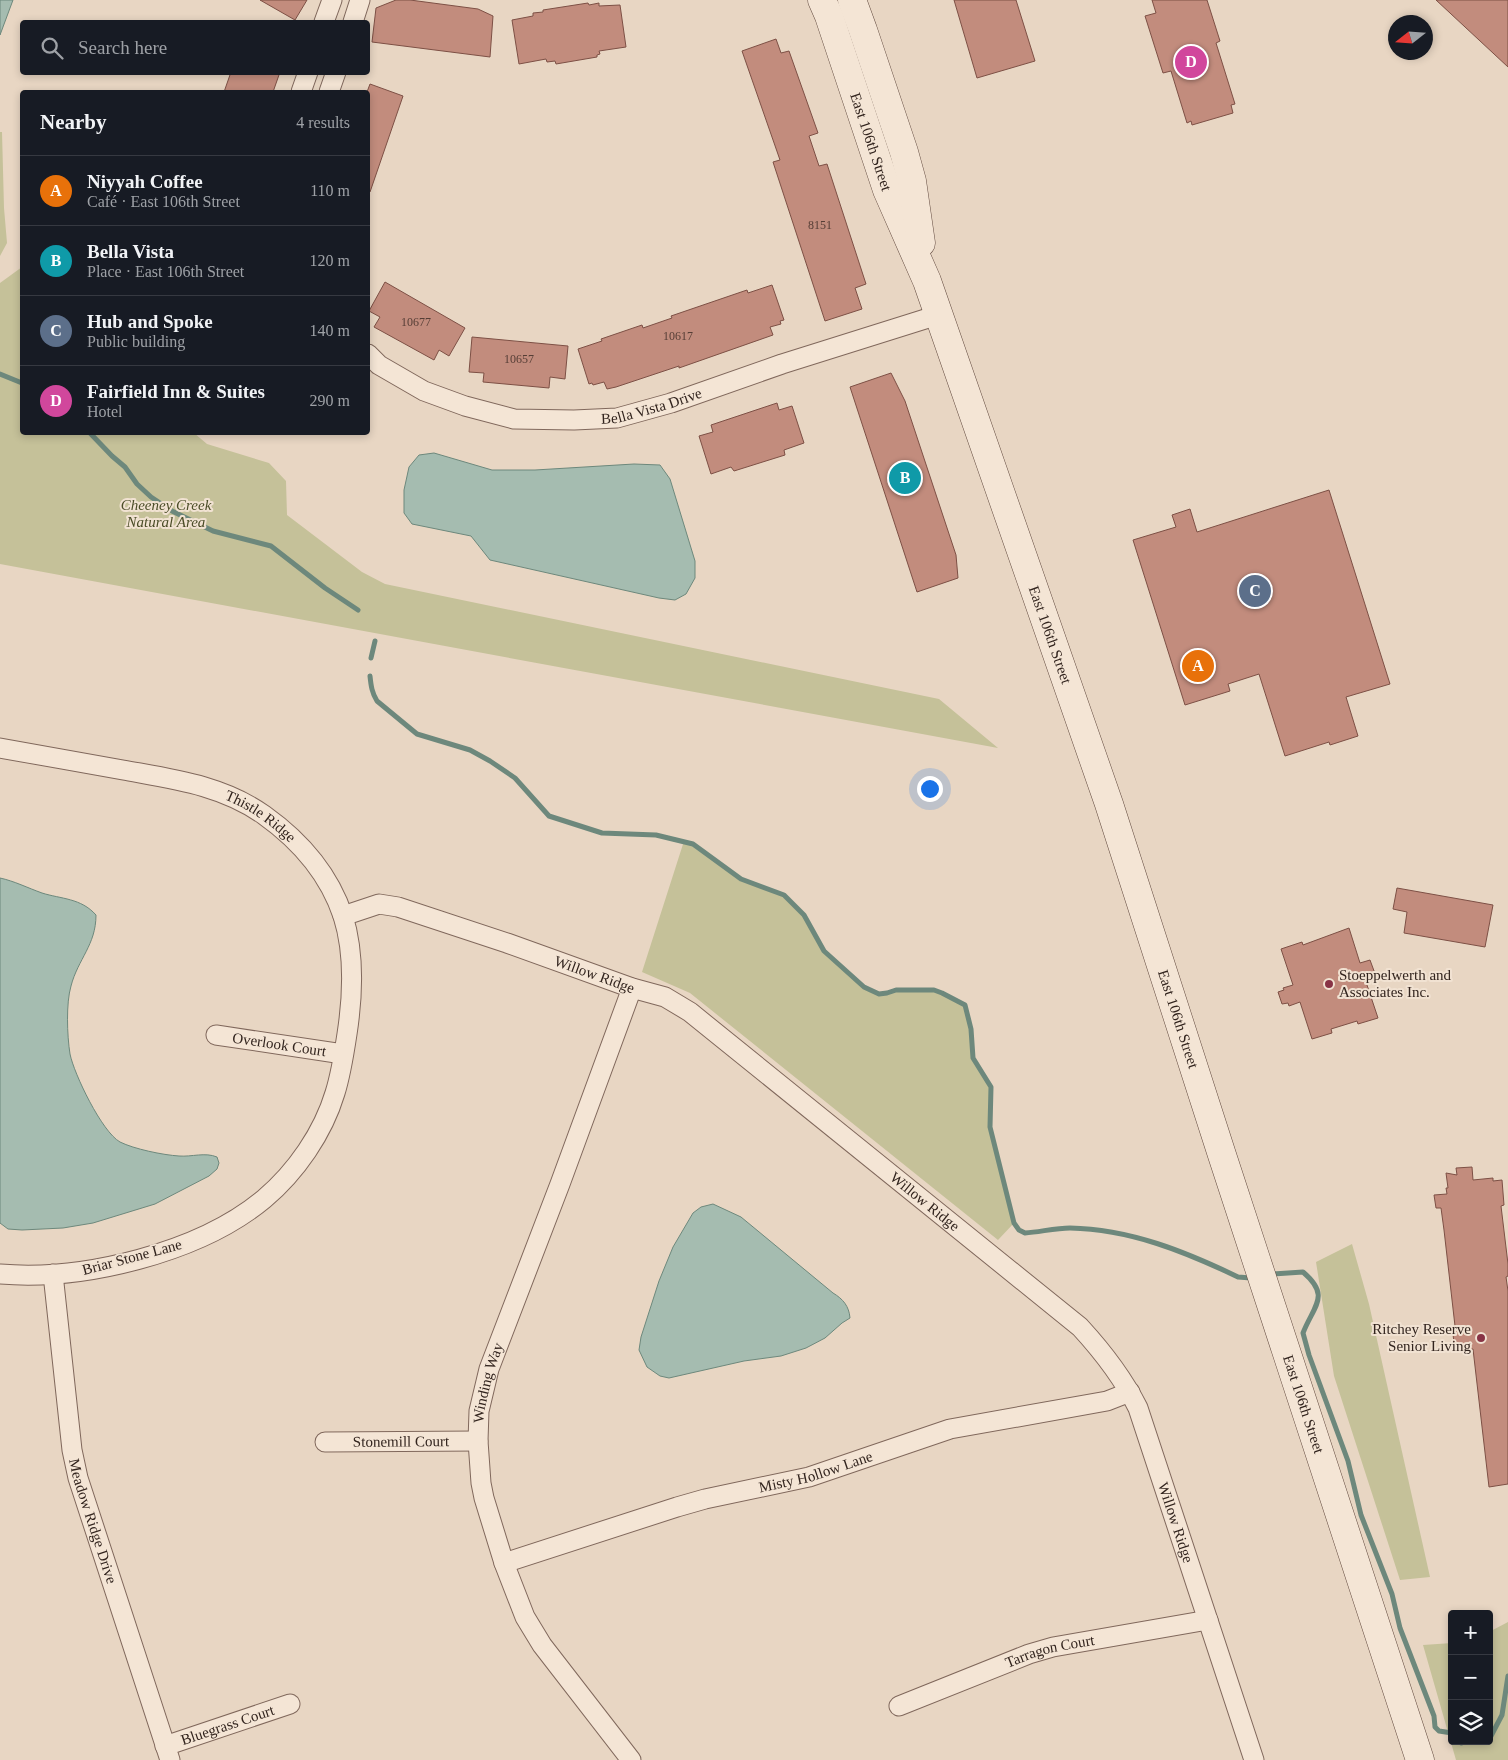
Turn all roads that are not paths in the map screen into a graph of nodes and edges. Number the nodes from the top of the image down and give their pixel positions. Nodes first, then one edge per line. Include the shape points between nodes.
1 (332, 0) edge
2 (360, 0) edge
3 (822, 0) edge
4 (852, 0) edge
5 (325, 20) edge
6 (354, 20) edge
7 (307, 75) edge
8 (335, 75) edge
9 (302, 90) edge
10 (330, 90) edge
11 (927, 282) junction
12 (938, 315) junction
13 (370, 356) edge
14 (0, 748) edge
15 (343, 916) junction
16 (632, 988) junction
17 (216, 1035) dead end
18 (344, 1054) junction
19 (0, 1274) edge
20 (53, 1274) junction
21 (1130, 1392) junction
22 (478, 1441) junction
23 (325, 1442) dead end
24 (504, 1563) junction
25 (1208, 1620) junction
26 (290, 1704) dead end
27 (899, 1706) dead end
28 (167, 1753) edge
29 (630, 1760) edge
30 (1254, 1760) edge
31 (1420, 1760) edge

1 - 5 street
2 - 6 street
3 - 11 main road, East 106th Street via 887,190
4 - 11 main road, East 106th Street via 907,162
7 - 9 street
8 - 10 street
11 - 12 main road, East 106th Street
12 - 13 street, Bella Vista Drive via 617,418 514,419 424,391 379,365
12 - 31 main road, East 106th Street via 1109,804
14 - 15 street, Thistle Ridge via 191,783 248,804 290,835 310,857 331,889
15 - 16 street, Willow Ridge via 380,904 398,907
15 - 18 street, Thistle Ridge via 352,965 351,1007
16 - 21 street, Willow Ridge via 665,997 690,1012 1023,1280 1080,1327 1104,1353
16 - 22 street, Winding Way via 489,1369 479,1411
17 - 18 street, Overlook Court
18 - 20 street, Briar Stone Lane via 335,1094 307,1151 288,1176 253,1208 226,1225 171,1249 94,1269
19 - 20 street, Briar Stone Lane
20 - 28 street, Meadow Ridge Drive via 72,1450 78,1478
21 - 24 street, Misty Hollow Lane via 1107,1401 950,1430 824,1473 677,1507
21 - 25 street, Willow Ridge
22 - 23 street, Stonemill Court
22 - 24 street, Winding Way via 484,1498
24 - 29 street, Winding Way via 526,1617 542,1645
25 - 27 street, Tarragon Court via 1053,1647
25 - 30 street, Willow Ridge
26 - 28 street, Bluegrass Court

